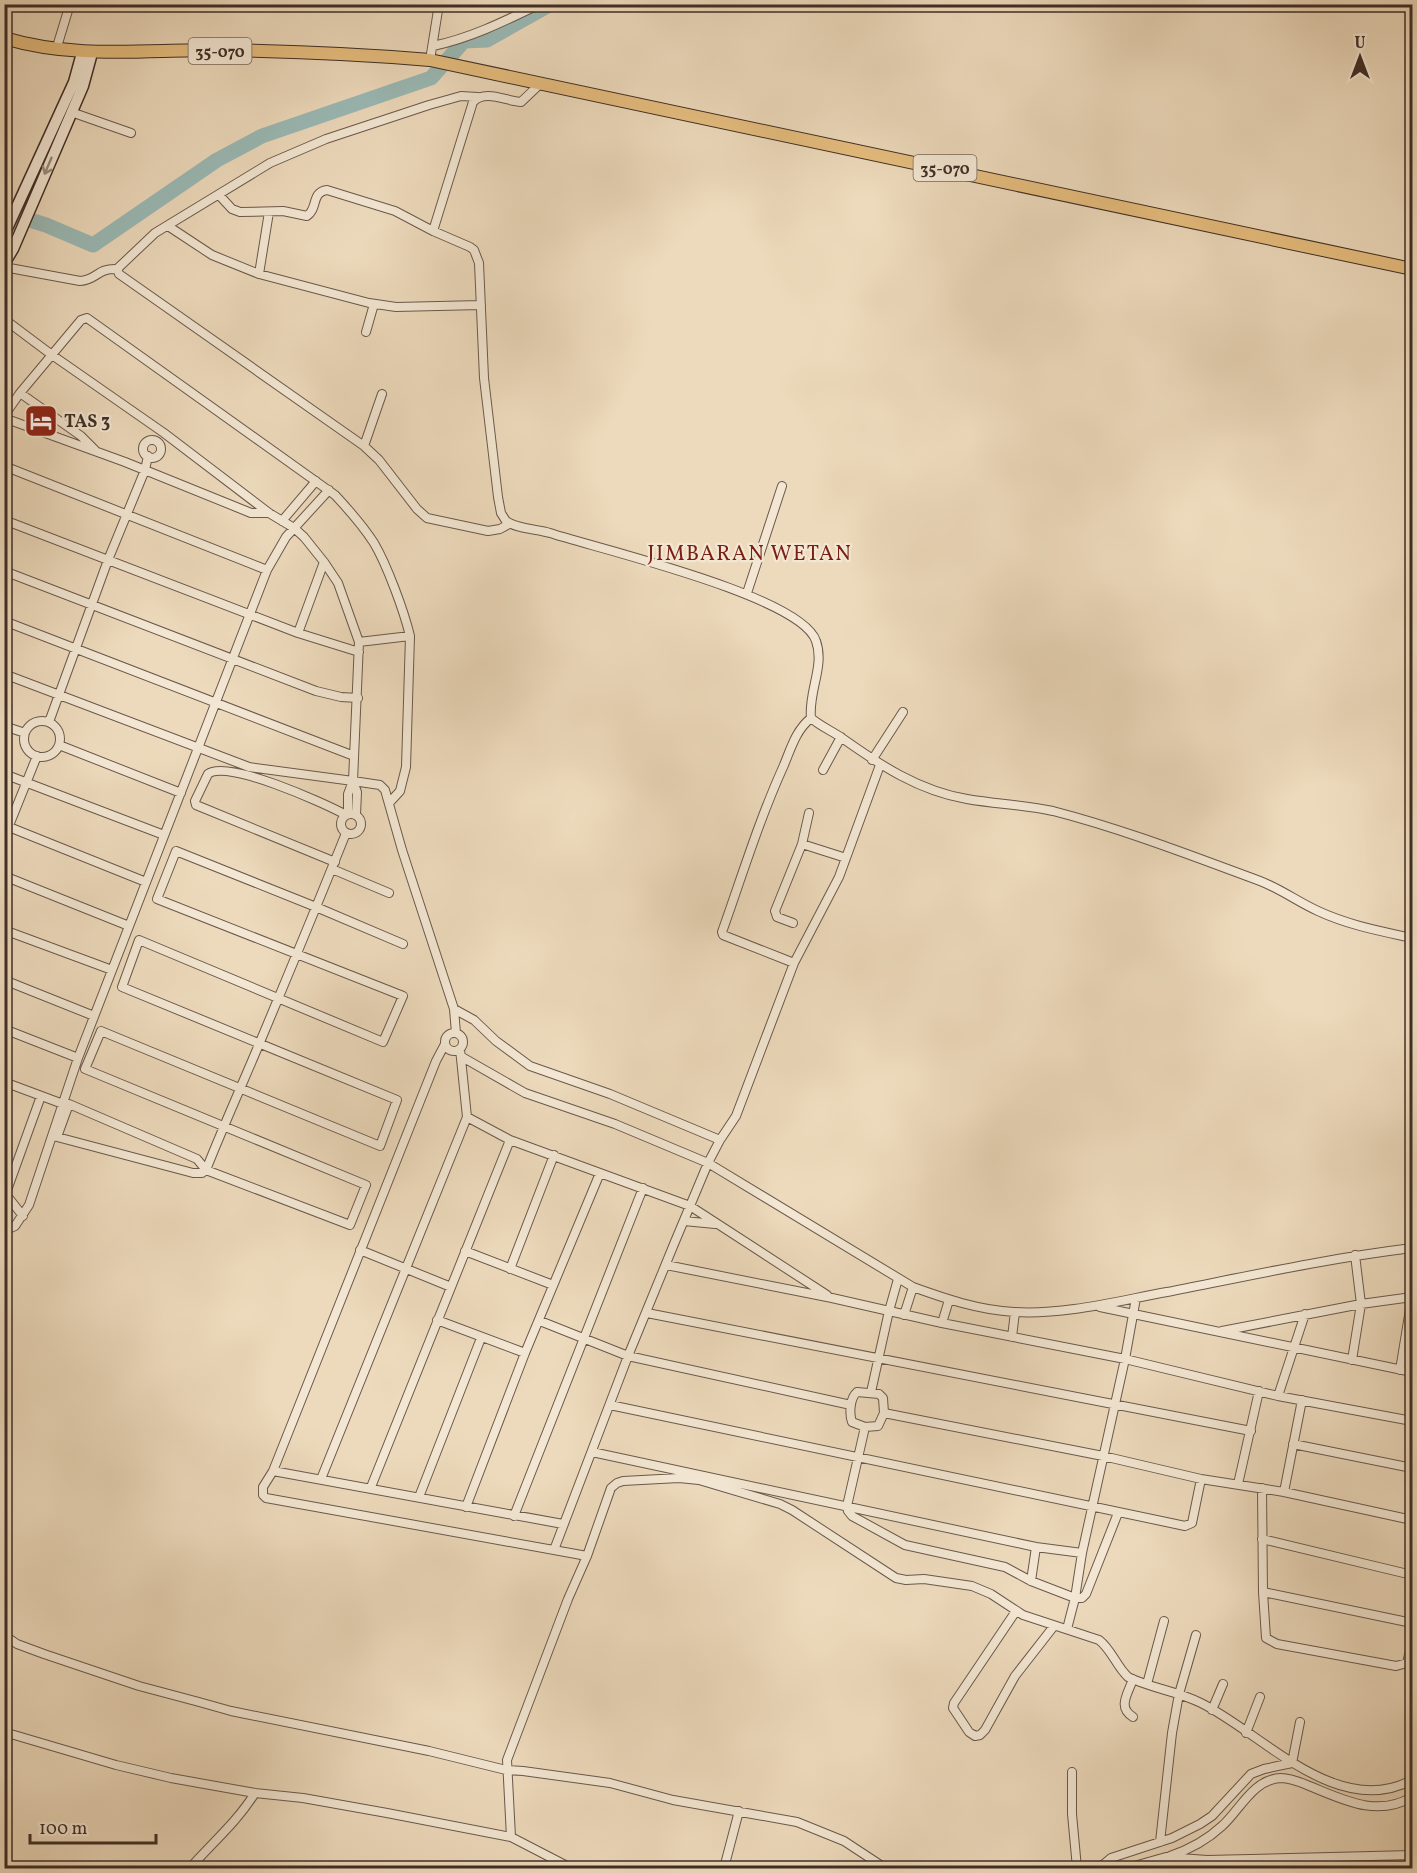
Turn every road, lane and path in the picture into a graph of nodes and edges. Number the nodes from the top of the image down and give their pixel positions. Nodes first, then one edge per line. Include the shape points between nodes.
1 (70, 4) edge
2 (439, 4) edge
3 (540, 4) edge
4 (4, 38) edge
5 (433, 46) junction
6 (56, 51) junction
7 (87, 53) junction
8 (434, 60) junction
9 (541, 83) junction
10 (478, 97) junction
11 (71, 112) junction
12 (131, 133) dead end
13 (53, 142) junction
14 (219, 195) junction
15 (24, 206) junction
16 (268, 212) junction
17 (168, 226) junction
18 (6, 230) edge
19 (433, 231) junction
20 (4, 265) edge
21 (113, 269) junction
22 (1413, 269) edge
23 (259, 274) junction
24 (374, 304) junction
25 (481, 305) junction
26 (6, 323) edge
27 (366, 332) dead end
28 (52, 355) junction
29 (20, 393) junction
30 (382, 394) dead end
31 (4, 417) edge
32 (164, 433) junction
33 (156, 441) junction
34 (364, 446) junction
35 (95, 451) junction
36 (148, 456) junction
37 (4, 466) edge
38 (146, 470) junction
39 (316, 481) junction
40 (782, 486) dead end
41 (329, 490) junction
42 (268, 513) junction
43 (126, 514) junction
44 (4, 520) edge
45 (282, 521) junction
46 (509, 524) junction
47 (294, 528) junction
48 (108, 560) junction
49 (324, 562) junction
50 (267, 570) junction
51 (4, 571) edge
52 (747, 593) junction
53 (92, 605) junction
54 (250, 614) junction
55 (4, 621) edge
56 (298, 633) junction
57 (410, 636) junction
58 (359, 642) junction
59 (75, 649) junction
60 (359, 652) junction
61 (232, 659) junction
62 (4, 674) edge
63 (59, 694) junction
64 (358, 698) junction
65 (215, 703) junction
66 (903, 712) dead end
67 (811, 717) junction
68 (49, 722) junction
69 (4, 726) edge
70 (25, 733) junction
71 (841, 737) junction
72 (59, 745) junction
73 (198, 748) junction
74 (37, 756) junction
75 (354, 756) junction
76 (872, 760) junction
77 (880, 765) junction
78 (823, 770) dead end
79 (4, 774) edge
80 (353, 781) junction
81 (26, 783) junction
82 (181, 793) junction
83 (389, 803) junction
84 (809, 813) dead end
85 (350, 815) junction
86 (7, 826) edge
87 (346, 833) junction
88 (164, 835) junction
89 (4, 838) edge
90 (802, 844) junction
91 (846, 858) junction
92 (333, 866) junction
93 (4, 876) edge
94 (146, 882) junction
95 (388, 893) dead end
96 (316, 907) junction
97 (794, 924) dead end
98 (129, 926) junction
99 (4, 930) edge
100 (1413, 938) edge
101 (403, 944) dead end
102 (296, 954) junction
103 (794, 963) junction
104 (112, 970) junction
105 (4, 980) edge
106 (278, 998) junction
107 (454, 1009) junction
108 (94, 1016) junction
109 (4, 1029) edge
110 (456, 1033) junction
111 (260, 1043) junction
112 (445, 1044) junction
113 (461, 1053) junction
114 (78, 1058) junction
115 (4, 1082) edge
116 (240, 1088) junction
117 (41, 1096) junction
118 (63, 1104) junction
119 (467, 1117) junction
120 (223, 1126) junction
121 (722, 1138) junction
122 (510, 1140) junction
123 (554, 1155) junction
124 (708, 1163) junction
125 (206, 1170) junction
126 (600, 1173) junction
127 (643, 1188) junction
128 (5, 1192) edge
129 (690, 1206) junction
130 (23, 1216) junction
131 (684, 1221) junction
132 (717, 1224) junction
133 (4, 1231) edge
134 (1413, 1248) edge
135 (360, 1250) junction
136 (465, 1251) junction
137 (1355, 1255) junction
138 (666, 1265) junction
139 (405, 1268) junction
140 (510, 1269) junction
141 (898, 1280) junction
142 (553, 1285) junction
143 (451, 1287) junction
144 (913, 1287) junction
145 (1412, 1297) edge
146 (831, 1298) junction
147 (1136, 1298) junction
148 (949, 1300) junction
149 (1361, 1304) junction
150 (1094, 1306) junction
151 (889, 1311) junction
152 (1016, 1312) junction
153 (647, 1313) junction
154 (1132, 1314) junction
155 (1305, 1314) junction
156 (904, 1315) junction
157 (437, 1320) junction
158 (540, 1321) junction
159 (942, 1323) junction
160 (1219, 1332) junction
161 (1012, 1337) junction
162 (481, 1338) junction
163 (584, 1339) junction
164 (1294, 1348) junction
165 (525, 1353) junction
166 (628, 1356) junction
167 (879, 1357) junction
168 (1125, 1359) junction
169 (1352, 1360) junction
170 (1400, 1370) junction
171 (1413, 1372) edge
172 (1259, 1391) junction
173 (871, 1392) junction
174 (1278, 1396) junction
175 (1302, 1400) junction
176 (1115, 1403) junction
177 (610, 1405) junction
178 (851, 1405) junction
179 (884, 1413) junction
180 (1413, 1421) edge
181 (865, 1427) junction
182 (1251, 1431) junction
183 (1293, 1444) junction
184 (592, 1452) junction
185 (1103, 1456) junction
186 (858, 1458) junction
187 (1413, 1468) edge
188 (273, 1471) junction
189 (321, 1479) junction
190 (1202, 1479) junction
191 (1238, 1484) junction
192 (371, 1487) junction
193 (1262, 1488) junction
194 (1284, 1492) junction
195 (419, 1497) junction
196 (847, 1506) junction
197 (1093, 1506) junction
198 (466, 1507) junction
199 (1118, 1513) junction
200 (514, 1516) junction
201 (1413, 1520) edge
202 (563, 1524) junction
203 (1262, 1539) junction
204 (1036, 1547) junction
205 (554, 1550) junction
206 (1082, 1552) junction
207 (587, 1556) junction
208 (1413, 1575) edge
209 (1031, 1581) junction
210 (1263, 1592) junction
211 (1075, 1598) junction
212 (1016, 1611) junction
213 (1164, 1621) dead end
214 (1413, 1623) edge
215 (1054, 1626) junction
216 (1067, 1629) junction
217 (4, 1635) edge
218 (1196, 1635) dead end
219 (1413, 1643) edge
220 (1133, 1679) junction
221 (1147, 1684) junction
222 (1223, 1684) dead end
223 (1179, 1694) junction
224 (1260, 1697) dead end
225 (1212, 1710) junction
226 (1133, 1717) dead end
227 (1300, 1722) dead end
228 (4, 1732) edge
229 (1246, 1733) junction
230 (1292, 1763) junction
231 (506, 1770) junction
232 (1072, 1772) dead end
233 (1413, 1780) edge
234 (1328, 1787) junction
235 (255, 1793) junction
236 (1399, 1796) junction
237 (1413, 1797) edge
238 (739, 1811) junction
239 (1217, 1822) junction
240 (511, 1837) junction
241 (1160, 1842) junction
242 (1413, 1855) edge
243 (1166, 1857) junction
244 (190, 1869) edge
245 (571, 1869) edge
246 (724, 1869) edge
247 (885, 1869) edge
248 (1077, 1869) edge
249 (1099, 1869) edge
250 (1127, 1869) edge

1 - 6 street
2 - 5 street
3 - 5 street via 482,32
4 - 6 main road, 35-070
5 - 8 street
6 - 7 main road, 35-070
7 - 8 main road, 35-070 via 224,51
7 - 11 street via 83,86
7 - 13 street
8 - 9 main road, 35-070
9 - 10 street via 521,102
9 - 22 main road, 35-070
10 - 14 street via 461,96 326,139 270,163
10 - 19 street via 468,116
11 - 12 street
11 - 13 street
13 - 15 street
14 - 16 street via 236,211
14 - 17 street
15 - 18 street
15 - 20 street via 20,232
16 - 19 street via 309,215 318,194 327,190 395,212
16 - 23 street
17 - 21 street
17 - 23 street via 212,255
19 - 25 street via 474,250 479,262
20 - 21 street via 80,281
21 - 34 street
23 - 24 street
24 - 25 street
24 - 27 street
25 - 46 street via 484,378 498,497 503,518
26 - 28 street
28 - 29 street
28 - 32 street
28 - 39 street via 81,320 88,319
29 - 31 street
29 - 35 street via 81,436
30 - 34 street
31 - 35 street
32 - 33 street
32 - 42 street
33 - 36 street via 144,445
33 - 36 street via 161,446 160,453
34 - 46 street via 427,518 488,531
35 - 38 street
36 - 38 street
37 - 43 street
38 - 42 street via 251,513
38 - 43 street
39 - 41 street
39 - 45 street
40 - 52 street
41 - 47 street
41 - 57 street via 353,514 374,544
42 - 45 street
43 - 48 street
43 - 50 street
44 - 48 street
45 - 47 street
46 - 52 street
47 - 49 street
47 - 50 street
48 - 53 street
48 - 54 street
49 - 56 street
49 - 58 street via 338,583
50 - 54 street
51 - 53 street
52 - 67 street via 788,613 815,638 819,655
53 - 59 street
53 - 61 street
54 - 56 street
54 - 61 street
55 - 59 street
56 - 60 street
57 - 58 street
57 - 83 street via 406,767 400,791
58 - 60 street
59 - 63 street
59 - 65 street
60 - 64 street
61 - 64 street via 327,694
61 - 65 street
62 - 63 street
63 - 68 street
63 - 73 street
64 - 75 street
65 - 73 street
65 - 75 street
66 - 76 street
67 - 71 street
67 - 103 street via 798,731 775,785 722,932
68 - 70 street via 37,721
68 - 72 street via 59,732
69 - 70 street
70 - 74 street via 27,750
71 - 76 street
71 - 78 street
72 - 74 street via 50,755
72 - 82 street
73 - 80 street via 260,769
73 - 82 street
74 - 81 street
75 - 80 street
76 - 77 street
77 - 91 street
77 - 100 street via 939,792 1052,811 1164,846 1275,887 1348,924
79 - 81 street
80 - 83 street via 382,786
80 - 85 street via 348,795
81 - 86 street
81 - 88 street
82 - 88 street
83 - 107 street
84 - 90 street
85 - 87 street via 340,824
85 - 87 street via 361,821 361,828 356,833
85 - 92 street via 254,777 214,771 208,774 195,801
86 - 89 street
86 - 94 street
87 - 92 street
88 - 94 street
90 - 91 street
90 - 97 street via 775,911 777,917
91 - 103 street
92 - 95 street
92 - 96 street
93 - 98 street
94 - 98 street
96 - 101 street
96 - 102 street
96 - 102 street via 176,851 157,899
98 - 104 street
99 - 104 street
102 - 106 street
102 - 106 street via 403,996 382,1042
103 - 121 street via 732,1124
104 - 108 street
105 - 108 street
106 - 111 street
106 - 111 street via 139,940 122,987
107 - 110 street
107 - 121 street via 474,1020 530,1066
108 - 114 street
109 - 114 street
110 - 112 street via 448,1036
110 - 113 street via 463,1038
111 - 116 street
111 - 116 street via 397,1100 380,1146
112 - 113 street via 451,1051
112 - 135 street
113 - 119 street
113 - 124 street via 525,1093
114 - 118 street
115 - 117 street
116 - 120 street
116 - 120 street via 100,1030 85,1069
117 - 118 street
117 - 128 street
118 - 130 street
119 - 122 street
119 - 139 street
120 - 125 street
120 - 125 street via 366,1185 350,1226
121 - 124 street
122 - 123 street
122 - 136 street
123 - 126 street
123 - 140 street
124 - 129 street
124 - 141 street
125 - 125 street via 193,1173 57,1137 69,1104 197,1159
126 - 127 street
126 - 142 street
127 - 129 street
127 - 163 street
128 - 130 street
129 - 131 street
129 - 132 street
130 - 133 street
131 - 132 street
131 - 138 street
132 - 146 street
134 - 137 street
135 - 139 street
135 - 188 street
136 - 140 street
136 - 143 street
137 - 147 street
137 - 149 street
138 - 146 street
138 - 153 street
139 - 143 street
139 - 189 street
140 - 142 street
141 - 144 street
141 - 151 street
142 - 158 street
143 - 157 street
144 - 148 street
144 - 156 street
145 - 149 street
145 - 170 street
146 - 151 street
147 - 150 street
147 - 154 street
148 - 152 street
148 - 159 street
149 - 155 street
149 - 169 street
150 - 152 street
150 - 154 street
151 - 156 street
151 - 167 street
152 - 161 street
153 - 166 street
153 - 167 street
154 - 160 street
154 - 168 street
155 - 160 street
155 - 164 street
156 - 159 street
157 - 162 street
157 - 192 street
158 - 163 street
158 - 165 street
159 - 161 street
160 - 164 street
161 - 168 street
162 - 165 street
162 - 195 street
163 - 166 street
163 - 200 street
164 - 169 street
164 - 174 street
165 - 198 street
166 - 177 street
166 - 178 street
167 - 173 street
167 - 176 street
168 - 172 street
168 - 176 street
169 - 170 street
170 - 171 street
172 - 174 street
172 - 182 street
173 - 178 street via 856,1392
173 - 179 street via 883,1398
174 - 175 street
175 - 180 street
175 - 183 street
176 - 182 street
176 - 185 street
177 - 184 street
177 - 186 street
178 - 181 street via 852,1422
179 - 181 street via 879,1425
179 - 185 street
181 - 186 street
182 - 191 street
183 - 187 street
183 - 194 street
184 - 196 street
184 - 202 street
185 - 190 street
185 - 197 street
186 - 196 street
186 - 197 street
188 - 189 street
188 - 205 street via 262,1490 266,1498
189 - 192 street
190 - 191 street
190 - 199 street via 1190,1525
191 - 193 street
192 - 195 street
193 - 194 street
193 - 203 street
194 - 201 street
195 - 198 street
196 - 204 street
196 - 209 street via 852,1516 897,1542 1005,1568
197 - 199 street
197 - 206 street
198 - 200 street
199 - 211 street via 1085,1596
200 - 202 street
202 - 205 street
203 - 208 street
203 - 210 street
204 - 206 street
204 - 209 street
205 - 207 street
206 - 211 street
207 - 212 street via 611,1488 617,1483 699,1480 780,1504 896,1578 972,1586
207 - 231 street
209 - 211 street
210 - 214 street
210 - 219 street via 1265,1633 1277,1644 1396,1666 1407,1663
211 - 216 street
212 - 215 street
212 - 215 street via 954,1703 953,1708 975,1736 985,1730 1015,1676
213 - 221 street
215 - 216 street
216 - 220 street via 1106,1646 1122,1672
217 - 231 street via 17,1644 139,1686 231,1711
218 - 223 street
220 - 221 street
220 - 226 street via 1124,1704
221 - 223 street
222 - 225 street
223 - 225 street
223 - 241 street
224 - 229 street
225 - 229 street
227 - 230 street
228 - 235 street via 116,1765
229 - 230 street
230 - 234 street
230 - 239 street via 1251,1774
231 - 238 street via 610,1783 673,1800
231 - 240 street
232 - 248 street
233 - 236 street
234 - 236 street via 1340,1784
234 - 236 street via 1364,1806 1385,1807
234 - 239 street via 1274,1779 1259,1786
235 - 240 street via 356,1807
235 - 244 street via 230,1827
236 - 237 street
238 - 246 street
238 - 247 street via 809,1826 853,1846
239 - 241 street via 1200,1824
239 - 243 street via 1191,1847
240 - 245 street
241 - 249 street via 1111,1858
242 - 243 street via 1207,1860
243 - 250 street

